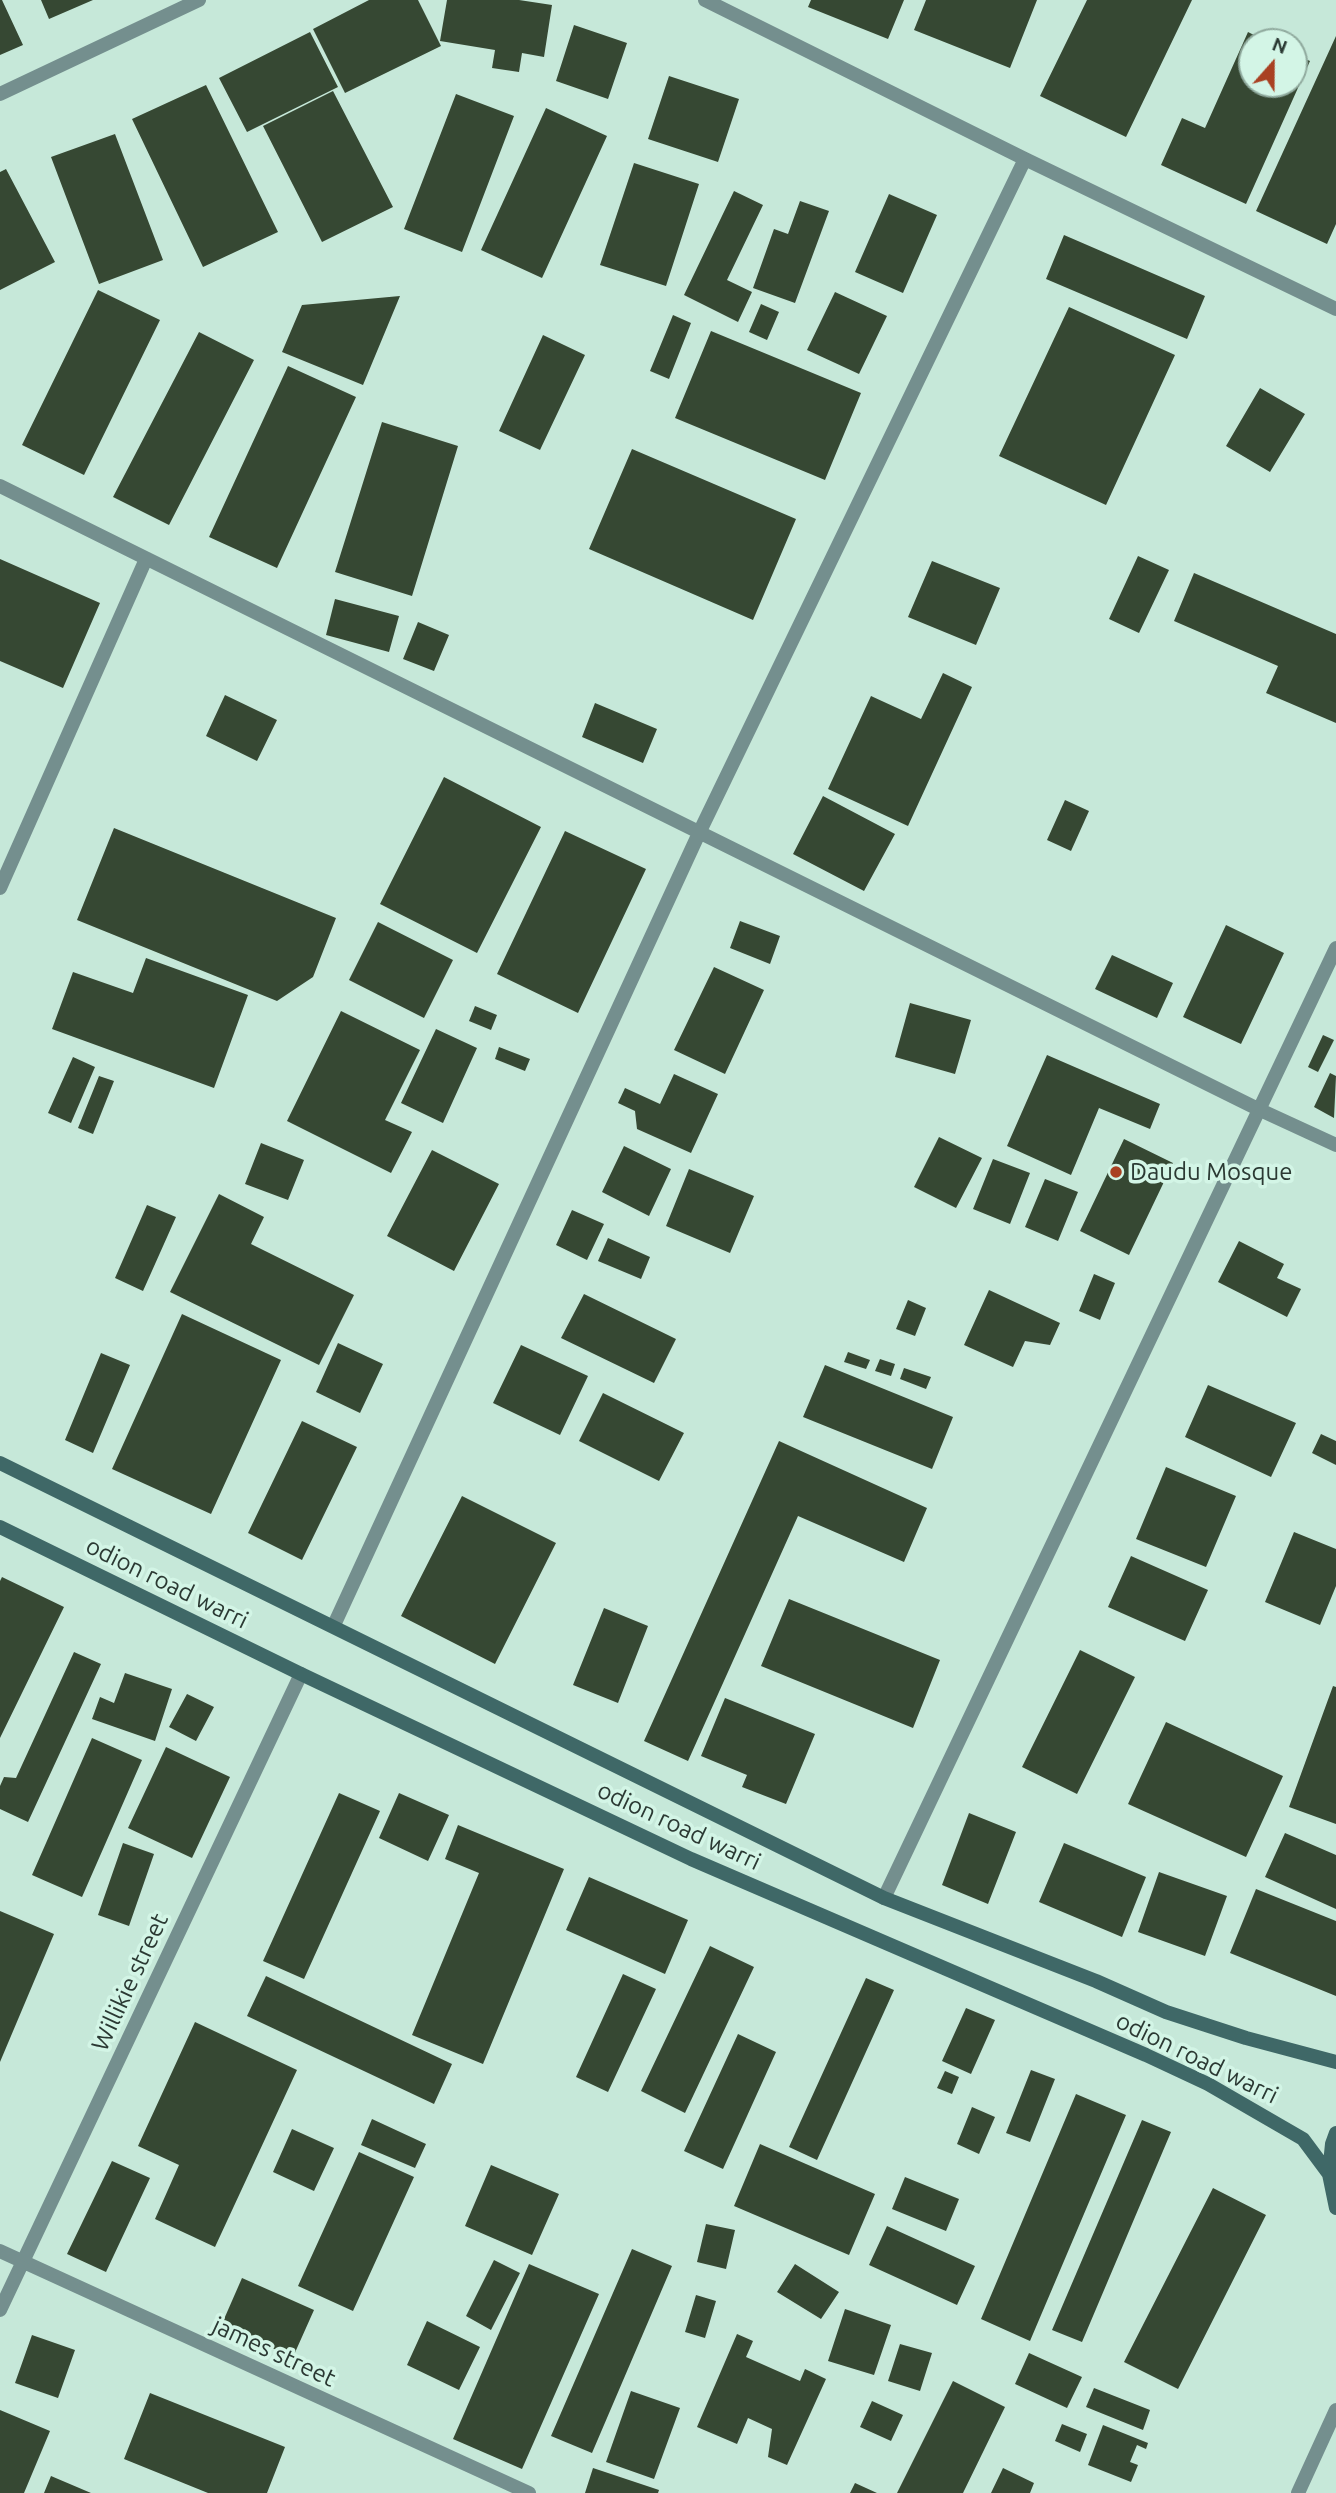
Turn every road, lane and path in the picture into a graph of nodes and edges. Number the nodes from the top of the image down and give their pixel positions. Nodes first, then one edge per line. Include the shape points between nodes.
1 (199, 0) edge
2 (705, 0) edge
3 (0, 94) edge
4 (1025, 159) junction
5 (1336, 309) edge
6 (0, 486) edge
7 (146, 559) junction
8 (700, 831) junction
9 (0, 888) edge
10 (1336, 948) edge
11 (1258, 1109) junction
12 (1336, 1145) edge
13 (0, 1463) edge
14 (0, 1527) edge
15 (334, 1625) junction
16 (301, 1674) junction
17 (884, 1898) junction
18 (1336, 2062) edge
19 (1336, 2133) edge
20 (1329, 2174) junction
21 (1336, 2208) edge
22 (0, 2252) edge
23 (23, 2262) junction
24 (0, 2310) edge
25 (1336, 2410) edge
26 (529, 2493) edge
27 (1298, 2493) edge

1 - 3 street
2 - 4 street
4 - 5 street
4 - 8 street
6 - 7 street
7 - 8 street
7 - 9 street
8 - 11 street
8 - 15 street
10 - 11 street
11 - 12 street
11 - 17 street
13 - 15 main road, odion road warri
14 - 16 main road, odion road warri
15 - 17 main road, odion road warri
16 - 20 main road, odion road warri via 691,1858 1208,2084 1303,2139
16 - 23 street, Willikie street
17 - 18 main road, odion road warri via 1166,2012
19 - 20 main road
20 - 21 main road
22 - 23 street, james street
23 - 24 street, Willikie street
23 - 26 street, james street
25 - 27 street

